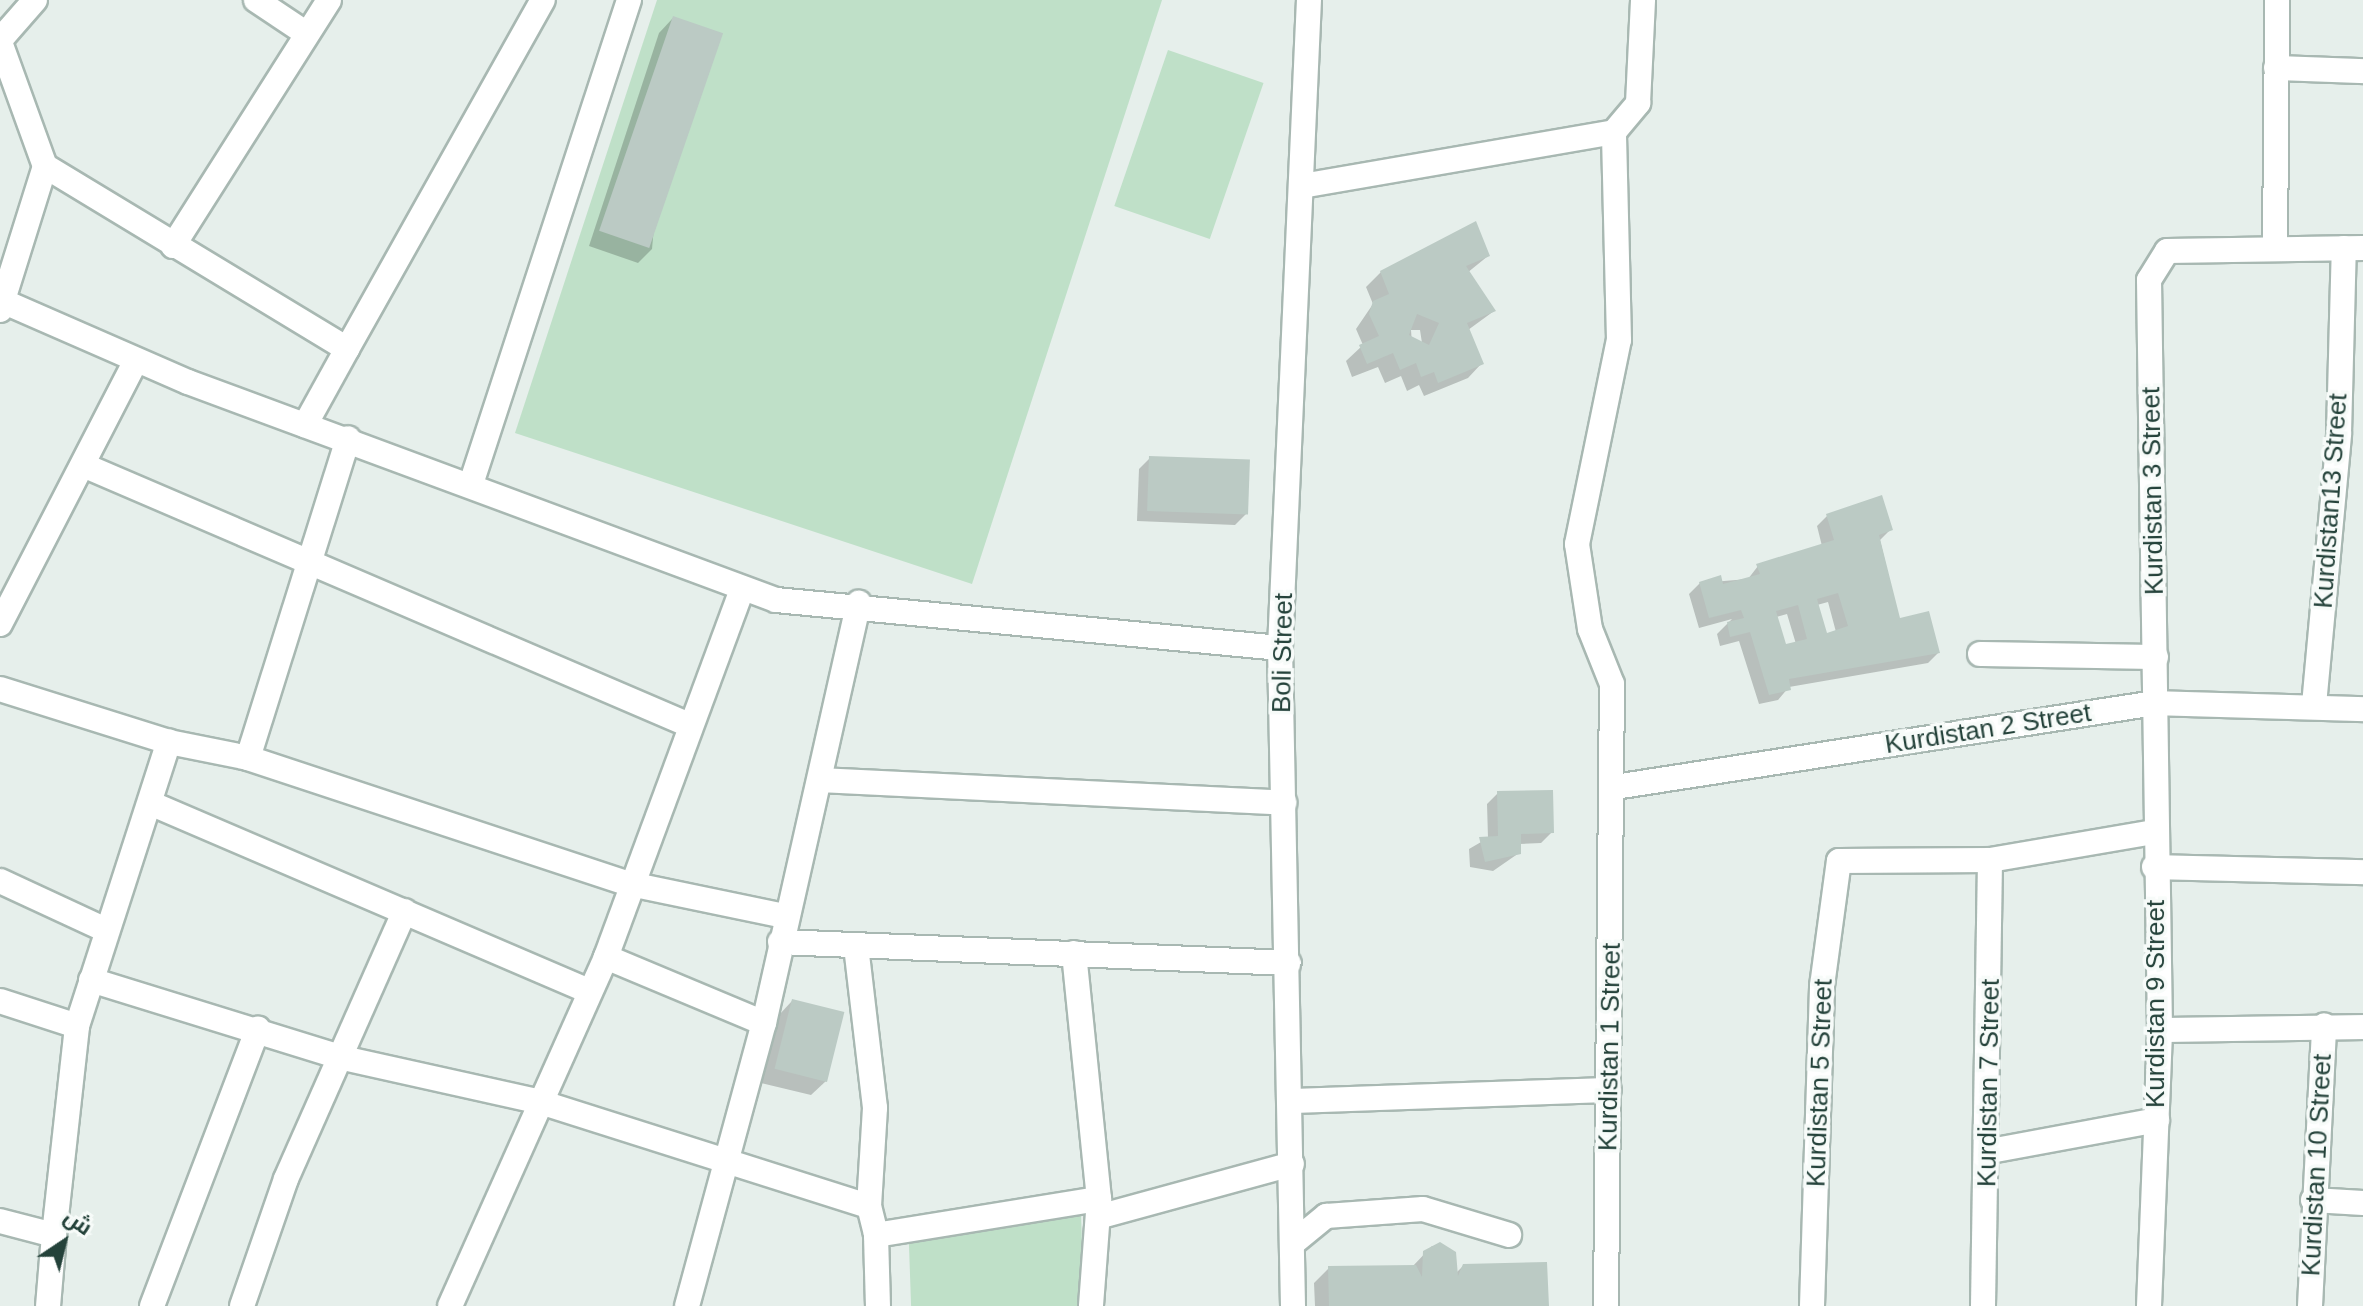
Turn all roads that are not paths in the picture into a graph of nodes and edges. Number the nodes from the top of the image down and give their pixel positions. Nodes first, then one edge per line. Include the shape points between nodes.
1 (35, 0) edge
2 (256, 0) edge
3 (329, 0) edge
4 (543, 0) edge
5 (629, 0) edge
6 (1309, 0) edge
7 (1643, 0) edge
8 (2277, 0) edge
9 (307, 34) junction
10 (0, 41) edge
11 (2276, 68) junction
12 (2363, 71) edge
13 (1614, 132) junction
14 (45, 166) junction
15 (1302, 186) junction
16 (173, 246) junction
17 (2275, 247) junction
18 (2353, 248) edge
19 (2, 304) edge
20 (347, 349) junction
21 (136, 360) junction
22 (305, 425) junction
23 (2351, 434) edge
24 (348, 438) junction
25 (83, 465) junction
26 (471, 484) junction
27 (312, 563) junction
28 (742, 589) junction
29 (859, 603) junction
30 (0, 624) edge
31 (1280, 648) junction
32 (1980, 654) dead end
33 (2156, 657) junction
34 (0, 689) edge
35 (2155, 703) junction
36 (2314, 705) junction
37 (2363, 709) edge
38 (689, 725) junction
39 (169, 742) junction
40 (248, 758) junction
41 (821, 780) junction
42 (1615, 787) junction
43 (150, 803) junction
44 (1284, 803) junction
45 (2154, 832) junction
46 (1990, 860) junction
47 (2154, 867) junction
48 (2363, 872) edge
49 (0, 881) edge
50 (630, 884) junction
51 (405, 911) junction
52 (785, 916) junction
53 (104, 929) junction
54 (780, 942) junction
55 (856, 946) junction
56 (1074, 953) junction
57 (606, 957) junction
58 (1289, 963) junction
59 (91, 980) junction
60 (587, 990) junction
61 (0, 1001) edge
62 (764, 1023) junction
63 (2324, 1025) junction
64 (77, 1026) junction
65 (2363, 1027) edge
66 (258, 1029) junction
67 (2160, 1030) junction
68 (343, 1058) junction
69 (1609, 1090) junction
70 (537, 1101) junction
71 (1291, 1101) junction
72 (2157, 1120) junction
73 (1990, 1151) junction
74 (724, 1160) junction
75 (1292, 1164) junction
76 (2313, 1200) junction
77 (2363, 1203) edge
78 (869, 1206) junction
79 (1099, 1208) junction
80 (0, 1221) edge
81 (54, 1235) junction
82 (876, 1235) junction
83 (1509, 1235) dead end
84 (1293, 1243) junction
85 (48, 1306) edge
86 (152, 1306) edge
87 (242, 1306) edge
88 (450, 1306) edge
89 (687, 1306) edge
90 (878, 1306) edge
91 (1091, 1306) edge
92 (1293, 1306) edge
93 (1606, 1306) edge
94 (1812, 1306) edge
95 (1983, 1306) edge
96 (2149, 1306) edge
97 (2310, 1306) edge

1 - 10 street
2 - 9 street
3 - 9 street
4 - 20 street
5 - 26 street
6 - 15 street, Boli Street
7 - 13 street via 1638,103
8 - 11 street
9 - 16 street
10 - 14 street
11 - 12 street
11 - 17 street
13 - 15 street
13 - 42 street, Kurdistan 1 Street via 1619,340 1577,544 1590,629 1612,684
14 - 16 street
14 - 19 street
15 - 31 street, Boli Street
16 - 20 street
17 - 18 street
17 - 33 street, Kurdistan 3 Street via 2167,251 2149,280
18 - 23 street, Kurdistan13 Street
19 - 21 street
20 - 22 street
21 - 22 street
21 - 25 street
22 - 24 street
23 - 36 street, Kurdistan13 Street
24 - 26 street
24 - 27 street
25 - 27 street
25 - 30 street
26 - 28 street
27 - 38 street
27 - 40 street
28 - 29 street via 776,600
28 - 38 street
29 - 31 street
29 - 41 street
31 - 44 street, Boli Street
32 - 33 street
33 - 35 street, Kurdistan 3 Street
34 - 39 street
35 - 36 street, Kurdistan 2 Street
35 - 42 street, Kurdistan 2 Street
35 - 45 street, Kurdistan 9 Street
36 - 37 street, Kurdistan 2 Street
38 - 50 street
39 - 40 street
39 - 43 street
40 - 50 street
41 - 44 street
41 - 52 street
42 - 69 street, Kurdistan 1 Street
43 - 51 street
43 - 53 street
44 - 58 street, Boli Street
45 - 46 street
45 - 47 street, Kurdistan 9 Street
46 - 73 street, Kurdistan 7 Street
46 - 94 street, Kurdistan 5 Street via 1839,861 1822,986
47 - 48 street
47 - 67 street, Kurdistan 9 Street
49 - 53 street
50 - 52 street
50 - 57 street
51 - 60 street
51 - 68 street
52 - 54 street
53 - 59 street
54 - 55 street
54 - 62 street
55 - 56 street
55 - 78 street via 875,1108
56 - 58 street
56 - 79 street
57 - 60 street
57 - 62 street
58 - 71 street, Boli Street
59 - 64 street
59 - 66 street
60 - 70 street
61 - 64 street
62 - 74 street
63 - 65 street
63 - 67 street
63 - 76 street, Kurdistan 10 Street
64 - 81 street
66 - 68 street
66 - 86 street
67 - 72 street, Kurdistan 9 Street
68 - 70 street
68 - 87 street via 286,1179
69 - 71 street
69 - 93 street, Kurdistan 1 Street
70 - 74 street
70 - 88 street
71 - 75 street, Boli Street
72 - 73 street
72 - 96 street, Kurdistan 9 Street
73 - 95 street, Kurdistan 7 Street
74 - 78 street
74 - 89 street
75 - 79 street
75 - 84 street, Boli Street
76 - 77 street
76 - 97 street, Kurdistan 10 Street
78 - 82 street
79 - 82 street
79 - 91 street
80 - 81 street
81 - 85 street
82 - 90 street
83 - 84 street via 1423,1209 1326,1216
84 - 92 street, Boli Street

